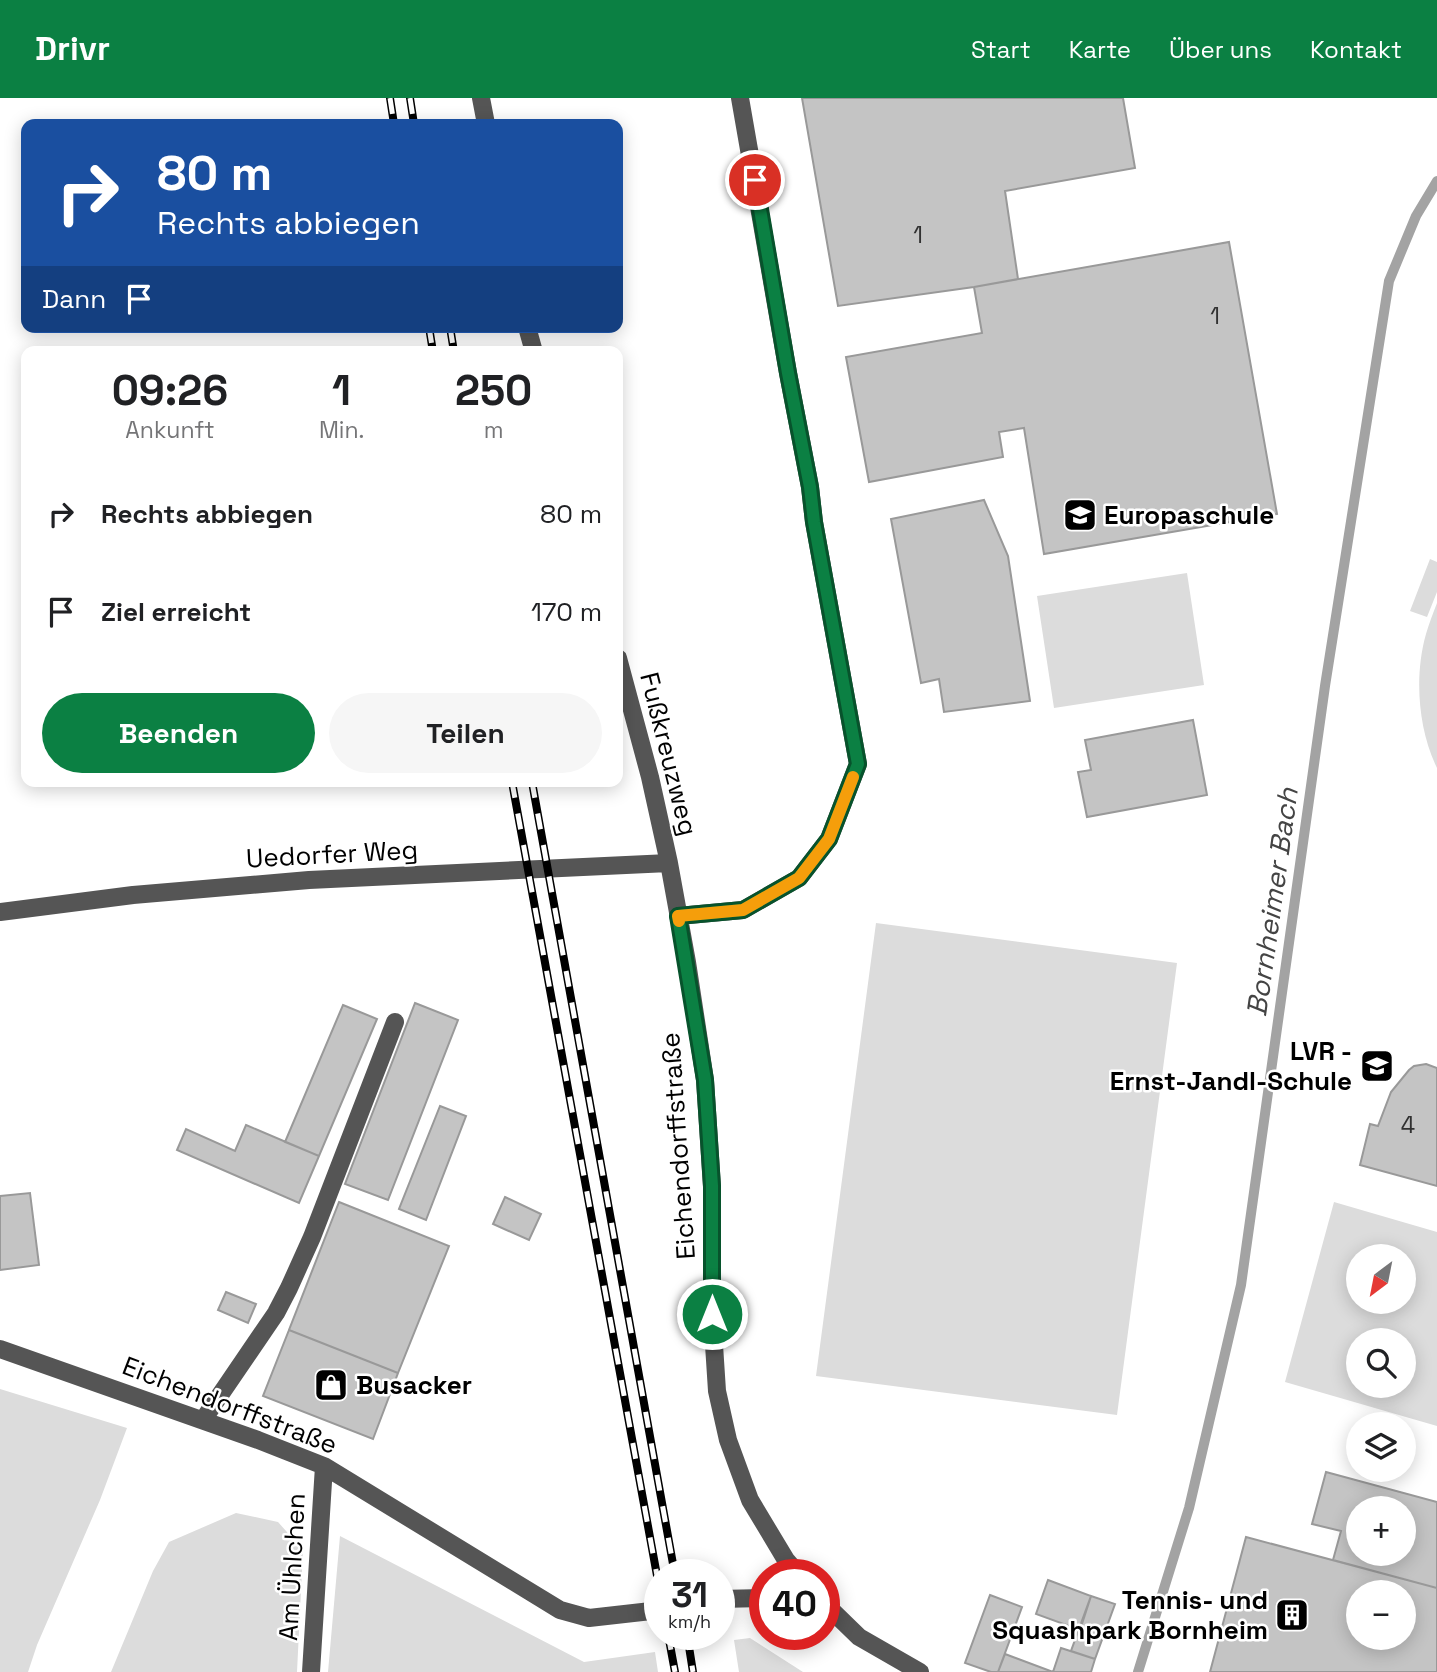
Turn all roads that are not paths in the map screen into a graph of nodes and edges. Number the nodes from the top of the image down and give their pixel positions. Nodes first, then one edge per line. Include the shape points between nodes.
1 (481, 98) edge
2 (740, 98) edge
3 (485, 119) edge
4 (623, 677) edge
5 (668, 863) junction
6 (0, 912) edge
7 (678, 916) junction
8 (395, 1022) dead end
9 (0, 1349) edge
10 (203, 1420) junction
11 (324, 1466) junction
12 (785, 1559) edge
13 (644, 1612) edge
14 (840, 1619) edge
15 (312, 1672) edge
16 (920, 1672) edge

1 - 3 street
2 - 7 street via 858,764 829,839 799,878 743,910
4 - 5 street, Fußkreuzweg
5 - 6 street, Uedorfer Weg via 309,880
5 - 7 street, Eichendorffstraße
7 - 12 street, Eichendorffstraße via 705,1080 717,1391 750,1500
8 - 10 street via 289,1288
9 - 10 street, Eichendorffstraße
10 - 11 street, Eichendorffstraße
11 - 13 street, Eichendorffstraße via 560,1610 589,1618
11 - 15 street, Am Ühlchen
14 - 16 street via 859,1637

